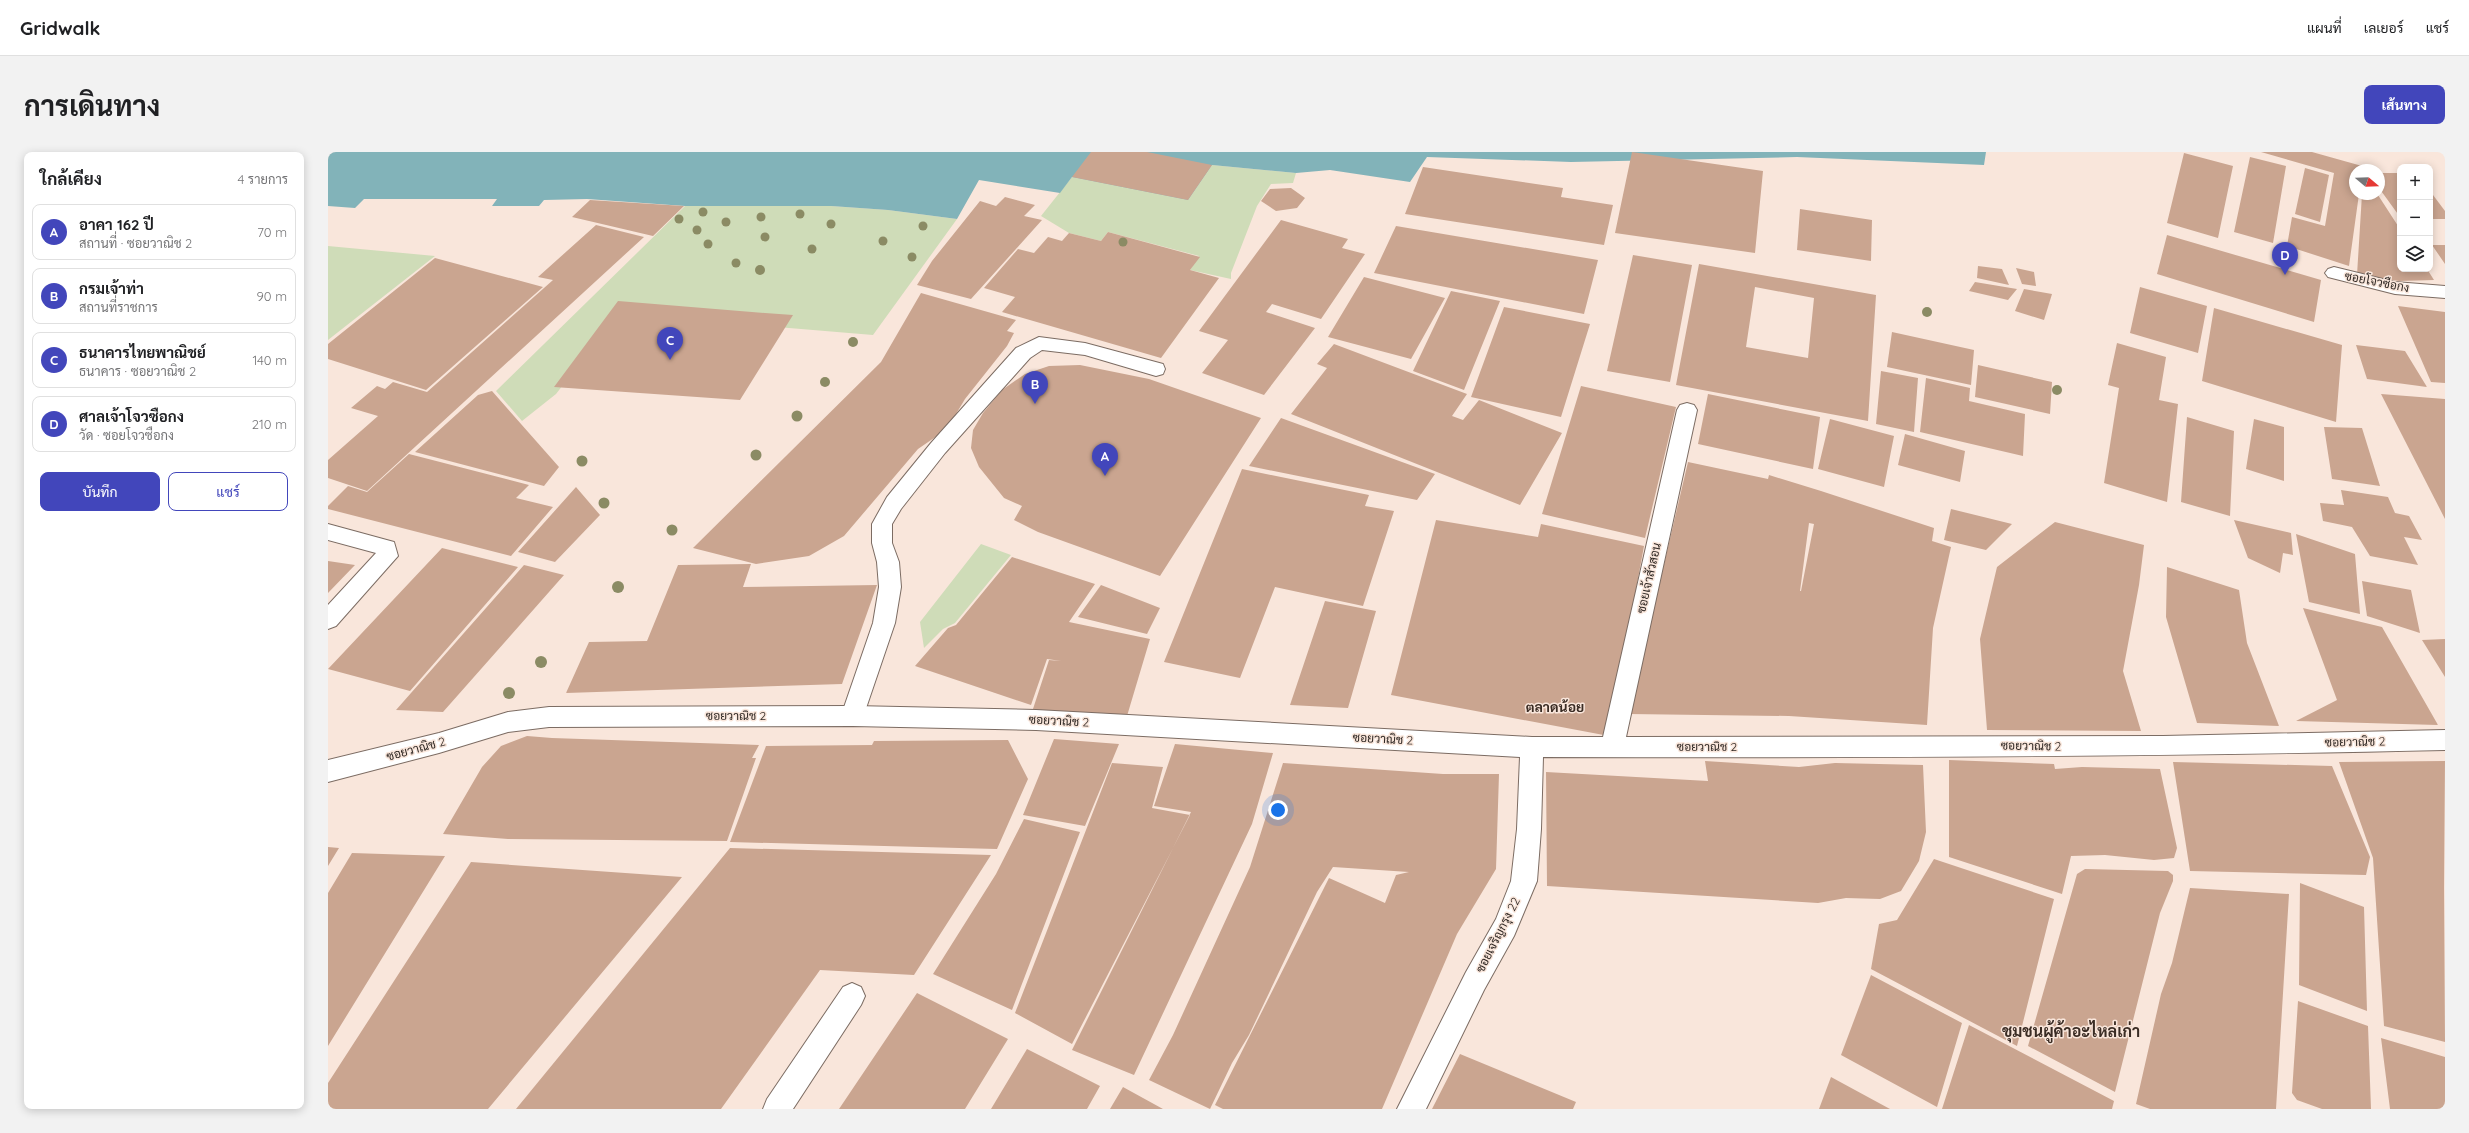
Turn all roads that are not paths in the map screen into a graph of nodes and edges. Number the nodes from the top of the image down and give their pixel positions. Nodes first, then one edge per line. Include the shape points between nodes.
1 (2334, 273) dead end
2 (2445, 292) edge
3 (1156, 369) dead end
4 (1687, 410) dead end
5 (328, 532) edge
6 (328, 620) edge
7 (853, 716) junction
8 (2445, 740) edge
9 (1532, 747) junction
10 (1612, 747) junction
11 (328, 771) edge
12 (852, 996) dead end
13 (776, 1109) edge
14 (1411, 1109) edge

1 - 2 street, ซอยโจวซือกง via 2394,288
3 - 7 street via 1085,349 1039,343 1023,352 938,448 894,504 882,524 882,543 888,562 890,587 884,623
4 - 10 street, ซอยเจ้าสัวสอน
5 - 6 street via 387,548 387,556
7 - 9 street, ซอยวาณิช 2 via 1046,720
7 - 11 street, ซอยวาณิช 2 via 549,717 508,722 457,738
8 - 10 street, ซอยวาณิช 2 via 1913,748
9 - 10 street, ซอยวาณิช 2
9 - 14 street, ซอยเจริญกรุง 22 via 1524,881 1505,928 1475,981
12 - 13 street

